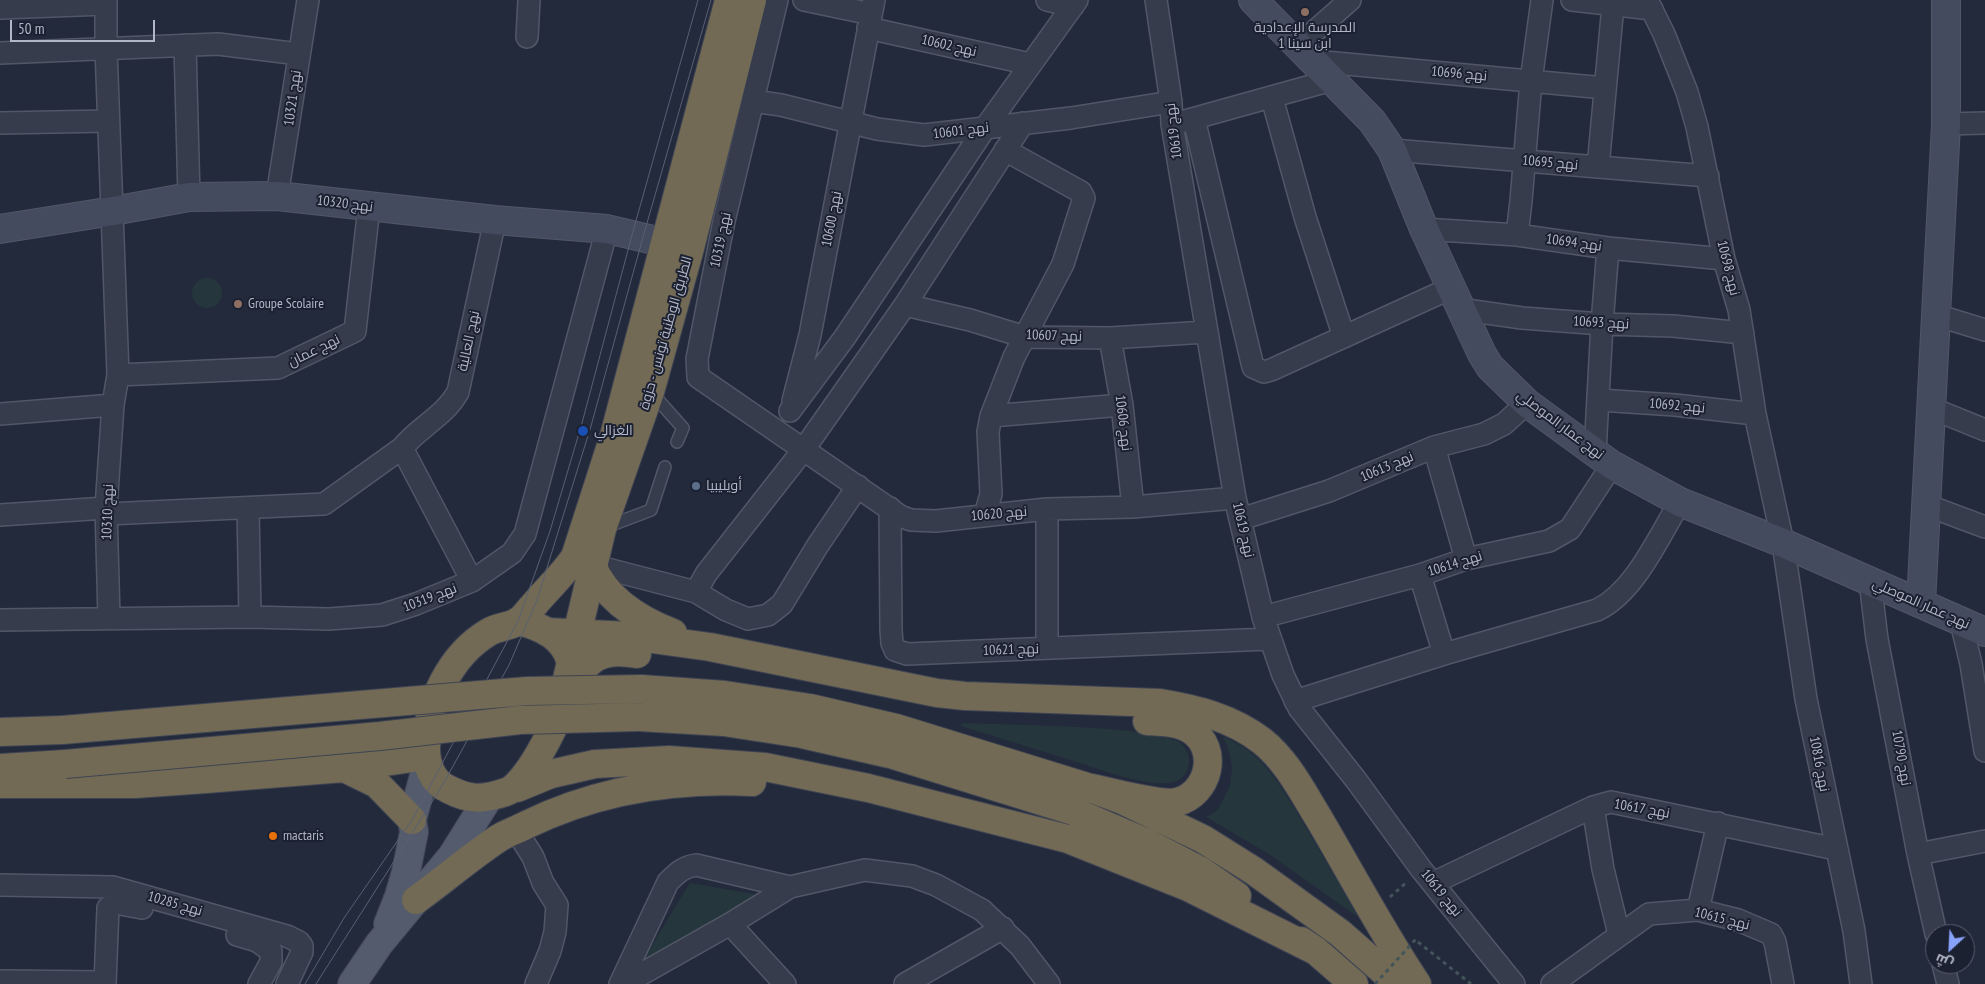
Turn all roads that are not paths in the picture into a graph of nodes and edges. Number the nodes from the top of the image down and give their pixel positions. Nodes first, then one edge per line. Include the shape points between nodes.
1 (308, 0) edge
2 (530, 0) edge
3 (729, 0) edge
4 (752, 0) edge
5 (777, 0) edge
6 (804, 0) edge
7 (1047, 0) edge
8 (1156, 0) edge
9 (1253, 0) edge
10 (1350, 0) edge
11 (1542, 0) edge
12 (1572, 0) edge
13 (1946, 0) edge
14 (106, 2) edge
15 (1075, 3) edge
16 (1649, 4) edge
17 (1613, 5) junction
18 (0, 8) edge
19 (871, 14) edge
20 (527, 37) dead end
21 (185, 45) junction
22 (106, 48) junction
23 (0, 53) edge
24 (299, 54) junction
25 (1315, 62) junction
26 (1030, 64) junction
27 (1531, 81) junction
28 (1605, 88) junction
29 (1272, 98) junction
30 (753, 101) junction
31 (1171, 102) junction
32 (1194, 119) junction
33 (108, 121) junction
34 (0, 123) edge
35 (850, 123) junction
36 (1023, 123) junction
37 (1985, 123) edge
38 (1172, 124) junction
39 (1946, 124) junction
40 (985, 128) junction
41 (1005, 150) junction
42 (1392, 150) junction
43 (1523, 161) junction
44 (1598, 167) junction
45 (1708, 176) junction
46 (278, 196) junction
47 (189, 197) junction
48 (369, 207) junction
49 (113, 212) junction
50 (495, 220) junction
51 (0, 229) edge
52 (607, 229) junction
53 (1424, 229) junction
54 (1517, 235) junction
55 (678, 246) junction
56 (1608, 248) junction
57 (1724, 259) junction
58 (1455, 298) junction
59 (905, 305) junction
60 (1936, 315) junction
61 (1602, 324) junction
62 (1985, 330) edge
63 (1206, 332) junction
64 (1743, 333) junction
65 (1025, 337) junction
66 (1344, 337) junction
67 (1110, 338) junction
68 (118, 376) junction
69 (650, 392) junction
70 (1599, 400) junction
71 (1528, 403) junction
72 (114, 405) junction
73 (1122, 405) junction
74 (1931, 408) junction
75 (790, 410) junction
76 (0, 414) edge
77 (1755, 414) junction
78 (991, 416) junction
79 (1985, 430) edge
80 (677, 442) dead end
81 (796, 443) junction
82 (404, 444) junction
83 (1434, 447) junction
84 (1604, 458) junction
85 (666, 467) dead end
86 (858, 486) junction
87 (1235, 498) junction
88 (1680, 502) junction
89 (1926, 505) junction
90 (1133, 507) junction
91 (248, 508) junction
92 (890, 508) junction
93 (1047, 509) junction
94 (106, 511) junction
95 (0, 514) edge
96 (985, 515) junction
97 (1241, 519) junction
98 (1985, 527) edge
99 (602, 529) junction
100 (1783, 542) junction
101 (1466, 559) junction
102 (592, 565) junction
103 (1420, 575) junction
104 (472, 581) junction
105 (1870, 581) junction
106 (696, 592) junction
107 (1921, 603) junction
108 (250, 617) junction
109 (1263, 617) junction
110 (109, 618) junction
111 (0, 620) edge
112 (518, 621) junction
113 (1973, 627) edge
114 (548, 632) junction
115 (576, 635) junction
116 (1270, 639) junction
117 (710, 647) junction
118 (1047, 648) junction
119 (1444, 654) junction
120 (570, 662) junction
121 (564, 696) junction
122 (1295, 701) junction
123 (0, 732) edge
124 (1985, 752) edge
125 (426, 760) junction
126 (0, 768) edge
127 (344, 768) junction
128 (0, 784) edge
129 (1088, 787) junction
130 (868, 788) junction
131 (499, 794) junction
132 (1593, 807) junction
133 (412, 820) junction
134 (1718, 823) junction
135 (516, 830) junction
136 (1985, 841) edge
137 (1836, 849) junction
138 (1918, 854) junction
139 (1427, 876) junction
140 (0, 885) edge
141 (790, 888) junction
142 (416, 900) junction
143 (1698, 910) junction
144 (730, 924) junction
145 (1934, 924) edge
146 (1003, 928) junction
147 (1619, 934) junction
148 (379, 944) junction
149 (1316, 951) junction
150 (0, 981) edge
151 (105, 983) edge
152 (259, 984) edge
153 (286, 984) edge
154 (352, 984) edge
155 (536, 984) edge
156 (620, 984) edge
157 (624, 984) edge
158 (785, 984) edge
159 (905, 984) edge
160 (1049, 984) edge
161 (1354, 984) edge
162 (1398, 984) edge
163 (1417, 984) edge
164 (1514, 984) edge
165 (1552, 984) edge
166 (1783, 984) edge
167 (1861, 984) edge

1 - 24 street, نهج 10321
2 - 20 street
3 - 55 highway, الطريق الوطنية تونس - حزوة
4 - 55 highway, الطريق الوطنية تونس - حزوة
5 - 30 street, نهج 10319
6 - 19 street, نهج 10602
7 - 15 street
8 - 31 street, نهج 10619
9 - 25 street, نهج عمار الموصلي
10 - 25 street
11 - 27 street
12 - 17 street
13 - 39 street
14 - 18 street
14 - 22 street, نهج 10310
15 - 26 street
16 - 17 street
16 - 45 street, نهج 10698 via 1687,92
17 - 28 street
19 - 26 street, نهج 10602
19 - 35 street, نهج 10600
21 - 22 street
21 - 24 street via 218,44
21 - 47 street
22 - 23 street
22 - 33 street, نهج 10310
24 - 46 street, نهج 10321
25 - 27 street, نهج 10696
25 - 29 street
25 - 42 street, نهج عمار الموصلي via 1372,121
26 - 40 street
27 - 28 street, نهج 10696
27 - 43 street
28 - 44 street
29 - 32 street
29 - 66 street via 1305,217
30 - 35 street, نهج 10601 via 782,105
30 - 81 street, نهج 10319 via 724,221 696,366 698,377 703,382
31 - 36 street, نهج 10601
31 - 38 street, نهج 10619
32 - 38 street
32 - 66 street via 1253,367 1264,372
33 - 34 street
33 - 49 street, نهج 10310
35 - 40 street, نهج 10601 via 924,135
35 - 75 street, نهج 10600 via 810,335
36 - 40 street, نهج 10601
36 - 41 street
37 - 39 street
38 - 63 street, نهج 10619
39 - 60 street
40 - 75 street via 845,337
41 - 59 street
41 - 65 street via 1081,192 1084,198 1063,264
42 - 43 street, نهج 10695
42 - 53 street, نهج عمار الموصلي
43 - 44 street, نهج 10695
43 - 54 street
44 - 45 street, نهج 10695
45 - 57 street, نهج 10698
46 - 47 street, نهج 10320
46 - 48 street, نهج 10320
47 - 49 street, نهج 10320
48 - 50 street, نهج 10320
48 - 68 street, نهج عمان via 355,331 278,368
49 - 51 street, نهج 10320
49 - 68 street, نهج 10310
50 - 52 street, نهج 10320
50 - 82 street, نهج العالية via 458,392 445,410
52 - 55 street, نهج 10320
52 - 104 street, نهج 10319 via 525,534 512,552
53 - 54 street, نهج 10694
53 - 58 street, نهج عمار الموصلي
54 - 56 street, نهج 10694
55 - 69 highway, الطريق الوطنية تونس - حزوة
55 - 112 highway, الطريق الوطنية تونس - حزوة via 575,557
56 - 57 street, نهج 10694
56 - 61 street
57 - 64 street, نهج 10698
58 - 61 street, نهج 10693 via 1522,318
58 - 66 street
58 - 71 street, نهج عمار الموصلي via 1490,367
59 - 65 street, نهج 10607
59 - 81 street
60 - 62 street
60 - 74 street
61 - 64 street, نهج 10693 via 1673,326
61 - 70 street
63 - 67 street, نهج 10607
63 - 87 street, نهج 10619
64 - 77 street, نهج 10698
65 - 67 street, نهج 10607
65 - 78 street via 1005,377
67 - 73 street, نهج 10606
68 - 72 street, نهج 10310
69 - 80 lane via 683,428
69 - 99 highway, الطريق الوطنية تونس - حزوة
70 - 77 street, نهج 10692
70 - 84 street
71 - 83 street, نهج 10613 via 1504,424 1484,434
71 - 84 street, نهج عمار الموصلي
72 - 76 street
72 - 94 street, نهج 10310
73 - 78 street
73 - 90 street, نهج 10606
74 - 79 street
74 - 89 street
75 - 81 street, نهج 10600
77 - 100 street, نهج 10698
78 - 96 street via 988,432 991,494
81 - 86 street, نهج 10620
81 - 106 street
82 - 91 street, نهج العالية via 324,504
82 - 104 street
83 - 97 street, نهج 10613 via 1329,491
83 - 101 street
84 - 88 street, نهج عمار الموصلي
84 - 101 street, نهج 10614 via 1570,529 1562,535 1548,542
85 - 99 lane via 651,510
86 - 92 street, نهج 10620
86 - 106 street via 782,604 768,615 748,619
87 - 90 street, نهج 10620
87 - 97 street, نهج 10619
88 - 100 street, نهج عمار الموصلي
88 - 119 street via 1624,590 1608,605
89 - 98 street
89 - 107 street
90 - 93 street, نهج 10620
91 - 94 street, نهج العالية
91 - 108 street
92 - 96 street, نهج 10620 via 911,520 936,521
92 - 118 street, نهج 10621 via 891,630 895,650 907,654
93 - 96 street, نهج 10620
93 - 118 street
94 - 95 street, نهج العالية
94 - 110 street, نهج 10310
97 - 109 street, نهج 10619
99 - 102 highway, الطريق الوطنية تونس - حزوة
100 - 105 street, نهج عمار الموصلي
100 - 137 street, نهج 10816 via 1806,699
101 - 103 street, نهج 10614
102 - 106 street
102 - 115 highway, الطريق الوطنية تونس - حزوة
102 - 117 highway via 608,593 642,620
103 - 109 street, نهج 10614
103 - 119 street
104 - 108 street, نهج 10319 via 382,615 329,620
105 - 107 street, نهج عمار الموصلي
105 - 138 street, نهج 10790
107 - 113 street, نهج عمار الموصلي
108 - 110 street, نهج 10319
109 - 116 street, نهج 10619
110 - 111 street, نهج 10319
112 - 114 highway
112 - 125 highway via 489,632 464,653 449,673 430,717
113 - 124 street via 1971,664
114 - 115 highway
114 - 120 highway via 565,648
115 - 117 highway via 630,636
115 - 120 highway, الطريق الوطنية تونس - حزوة
116 - 118 street, نهج 10621
116 - 122 street, نهج 10619
117 - 163 highway via 937,693 1160,703 1191,708 1246,730 1263,742 1287,768
119 - 122 street
120 - 121 highway
121 - 129 highway via 582,669 596,657 606,652 628,652 946,711 1126,718 1169,723 1193,731 1206,752 1208,764 1200,788 1177,802
121 - 131 highway via 533,765
122 - 139 street, نهج 10619
123 - 129 highway, bridge via 62,730 498,693 641,689 725,695 810,708 896,728
125 - 127 highway
125 - 131 highway via 442,786 472,799
125 - 133 main road
126 - 149 highway, bridge via 380,736 520,720 639,716 724,722 802,734 890,754 1073,811 1201,871
127 - 128 highway via 134,784
127 - 133 highway via 377,784
129 - 162 highway via 1203,839 1254,870 1340,933
130 - 131 highway via 765,767 669,760 594,764 551,774
130 - 135 highway via 732,781 657,784 556,810
130 - 149 highway via 1068,839 1188,887
131 - 142 main road
132 - 134 street, نهج 10617 via 1611,802
132 - 139 street, نهج 10617
132 - 147 street via 1602,869
133 - 148 main road via 414,832 406,872
134 - 137 street, نهج 10617
134 - 143 street
135 - 142 highway via 500,838
135 - 155 street via 534,857 543,882 557,905 550,951
136 - 138 street
137 - 167 street, نهج 10816 via 1854,932
138 - 145 street, نهج 10790
139 - 164 street, نهج 10619
140 - 153 street, نهج 10285 via 113,887 287,936 299,942 302,952
141 - 144 street
141 - 146 street via 865,870 912,876 982,910
141 - 156 street via 696,865 686,867 668,882
142 - 148 main road
143 - 147 street, نهج 10615 via 1649,914
143 - 166 street, نهج 10615 via 1738,920 1771,934
144 - 157 street
144 - 158 street
146 - 159 street
146 - 160 street
147 - 165 street, نهج 10615
148 - 154 main road
149 - 161 highway
150 - 151 street
151 - 152 street via 107,911 112,903 183,918 257,941 271,951 271,962

